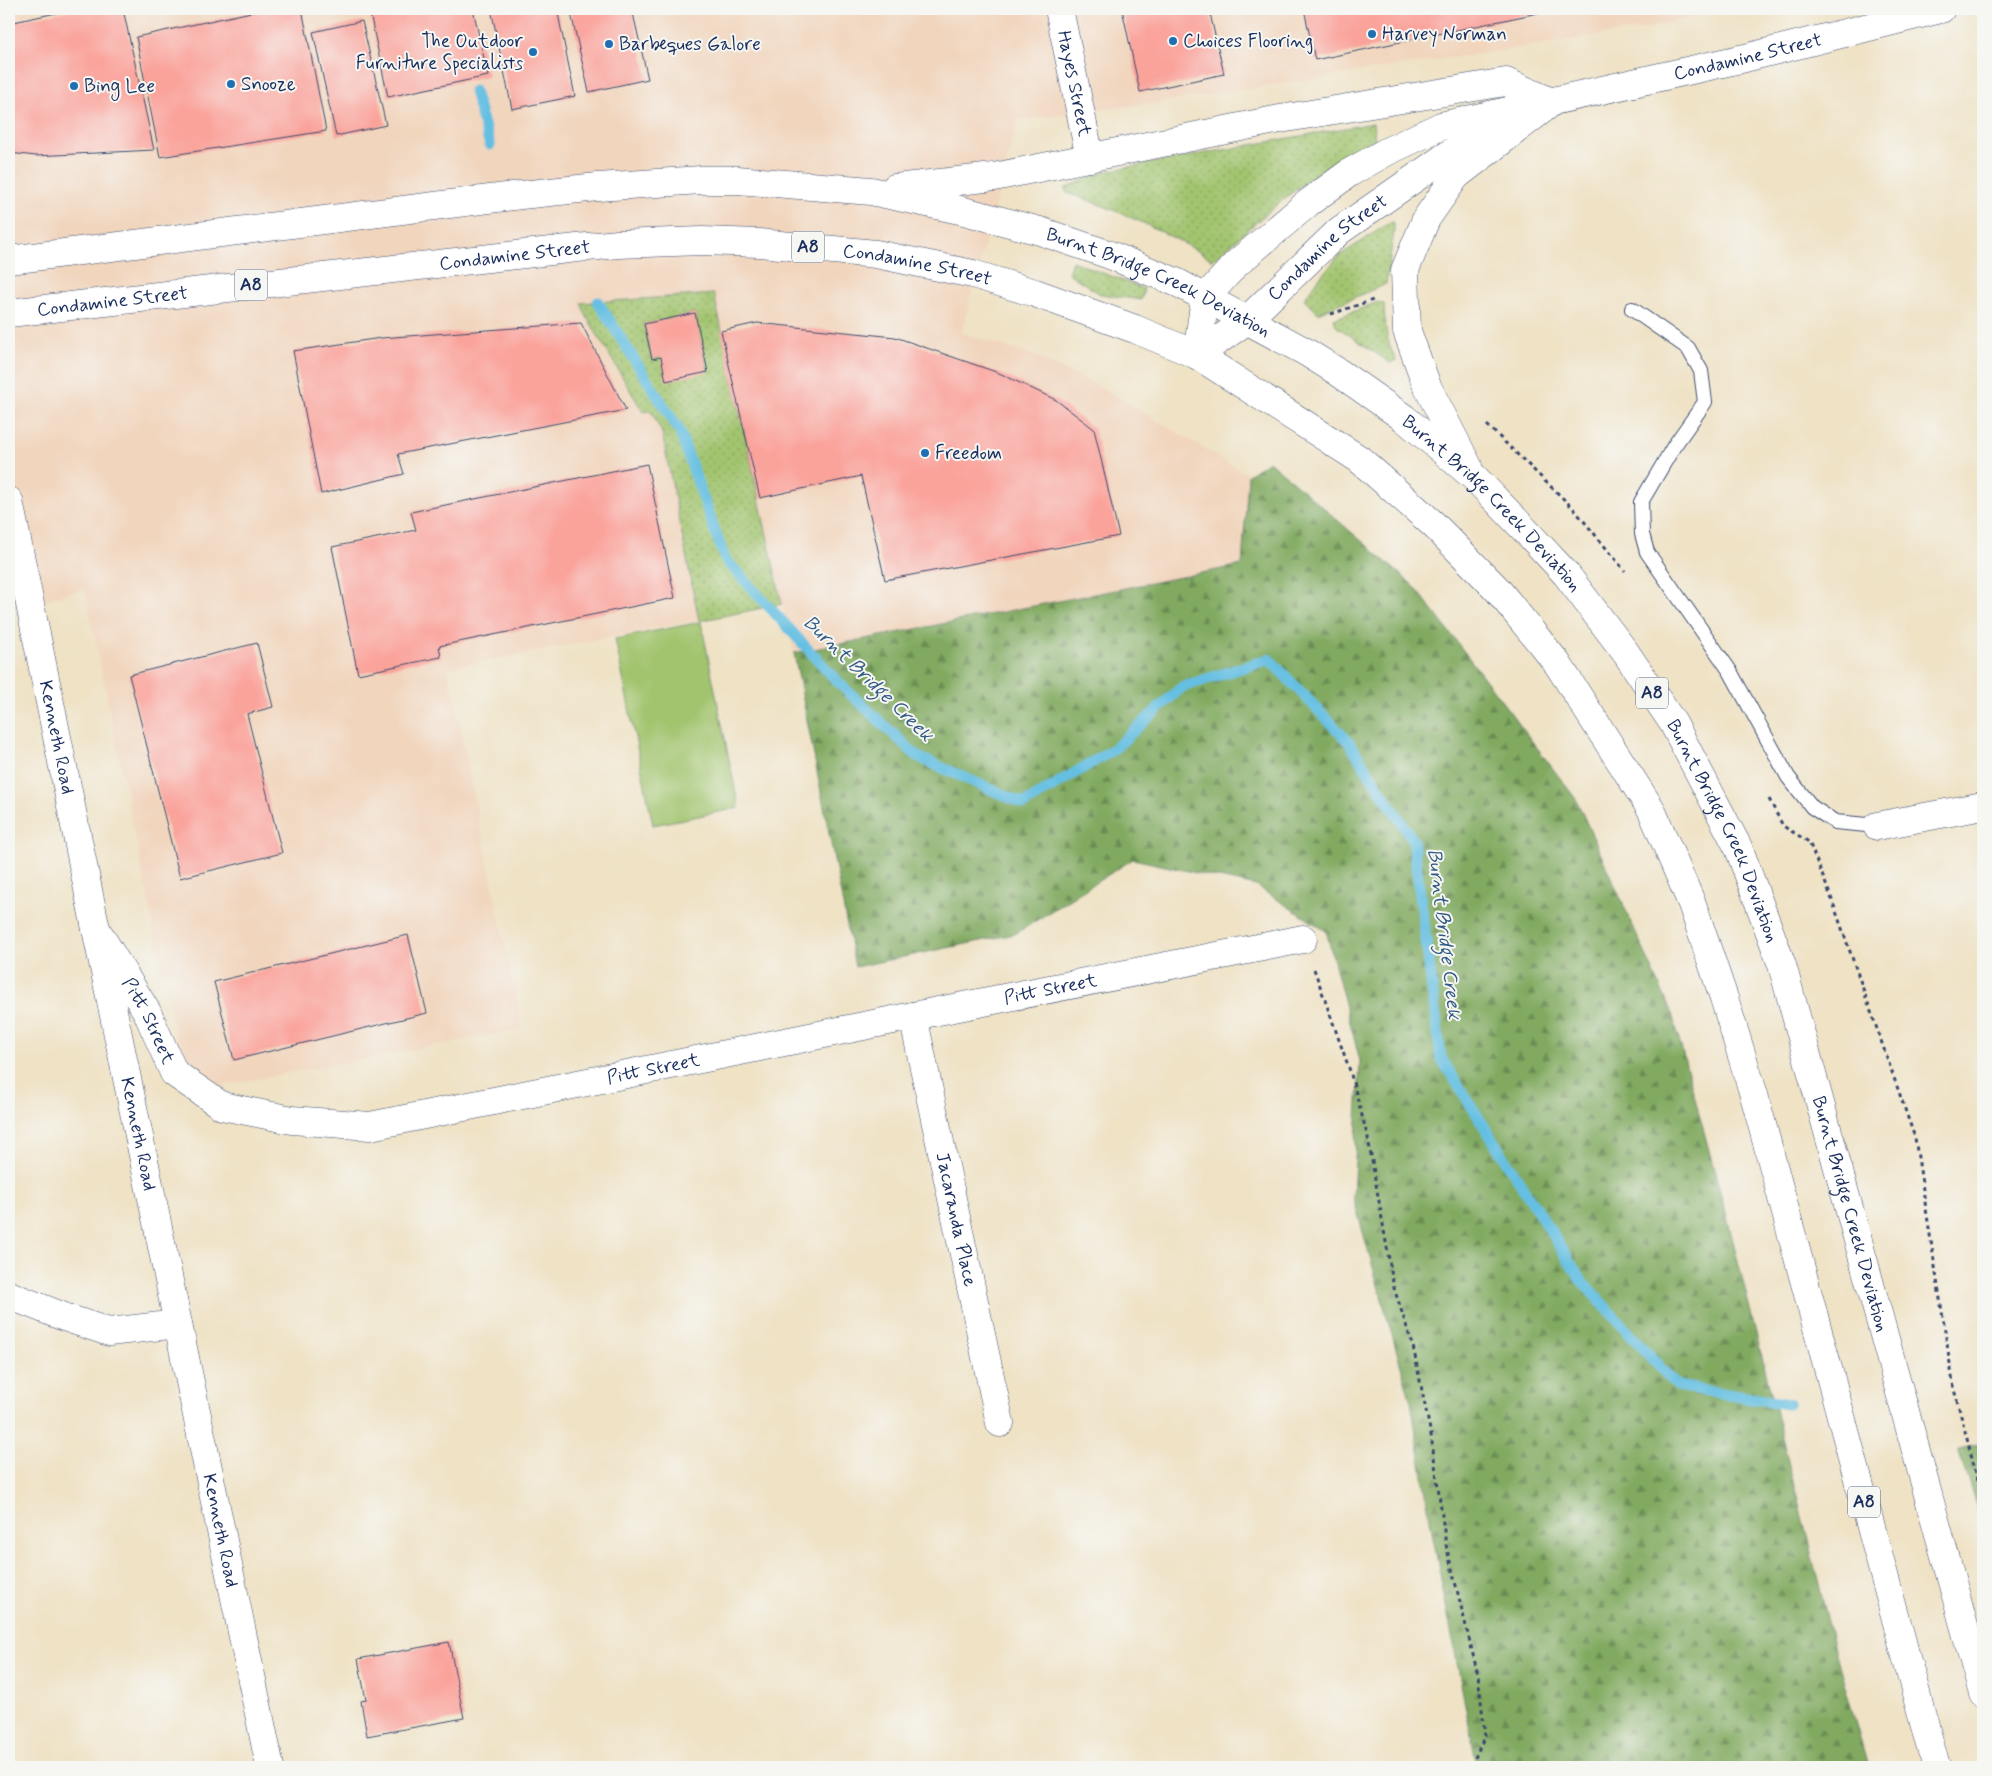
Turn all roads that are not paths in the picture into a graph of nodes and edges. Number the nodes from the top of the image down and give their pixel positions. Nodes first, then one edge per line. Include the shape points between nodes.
1 (1059, 9) edge
2 (1941, 9) edge
3 (1552, 102) junction
4 (1090, 158) junction
5 (871, 190) junction
6 (9, 260) edge
7 (1205, 298) junction
8 (1632, 309) dead end
9 (9, 313) edge
10 (1246, 321) junction
11 (1197, 355) junction
12 (1475, 478) junction
13 (9, 501) edge
14 (14, 556) edge
15 (1983, 806) edge
16 (1877, 826) joint
17 (96, 929) junction
18 (1303, 939) road end
19 (913, 1016) junction
20 (9, 1295) edge
21 (178, 1324) junction
22 (1000, 1423) dead end
23 (1983, 1694) edge
24 (270, 1767) edge
25 (1936, 1767) edge

1 - 4 main road, Hayes Street
2 - 3 main road, Condamine Street
3 - 4 main road via 1506,82 1280,119
3 - 7 main road, Condamine Street via 1440,126 1379,156 1308,203 1236,264
3 - 10 main road, Condamine Street via 1458,148 1347,225
3 - 12 main road via 1456,176 1426,219 1406,270 1406,331 1427,386
4 - 5 main road via 994,177
5 - 6 main road, A8 via 737,180 598,187
5 - 7 main road, Burnt Bridge Creek Deviation / A8 via 1040,232 1110,255 1178,283
7 - 10 main road, Burnt Bridge Creek Deviation / A8
7 - 11 main road
8 - 16 lane via 1688,348 1701,371 1705,402 1641,502 1642,534 1647,552 1730,671 1788,777 1812,807 1834,822
9 - 11 main road, Condamine Street / A8 via 577,248 702,241 759,243 876,254 973,274 1036,293
10 - 11 main road, Condamine Street
10 - 12 main road, Burnt Bridge Creek Deviation / A8 via 1306,352 1396,412
11 - 25 main road, A8 via 1359,458 1497,589 1557,664 1651,809 1692,904 1754,1095
12 - 23 main road, Burnt Bridge Creek Deviation / A8 via 1566,574 1626,653 1673,723 1739,849 1790,991
13 - 14 main road, Kenneth Road
14 - 17 main road, Kenneth Road
15 - 16 main road
17 - 19 main road, Pitt Street via 147,1012 174,1073 222,1106 292,1120 370,1126
17 - 21 main road, Kenneth Road
18 - 19 main road, Pitt Street
19 - 22 main road, Jacaranda Place
20 - 21 main road via 109,1332
21 - 24 main road, Kenneth Road

